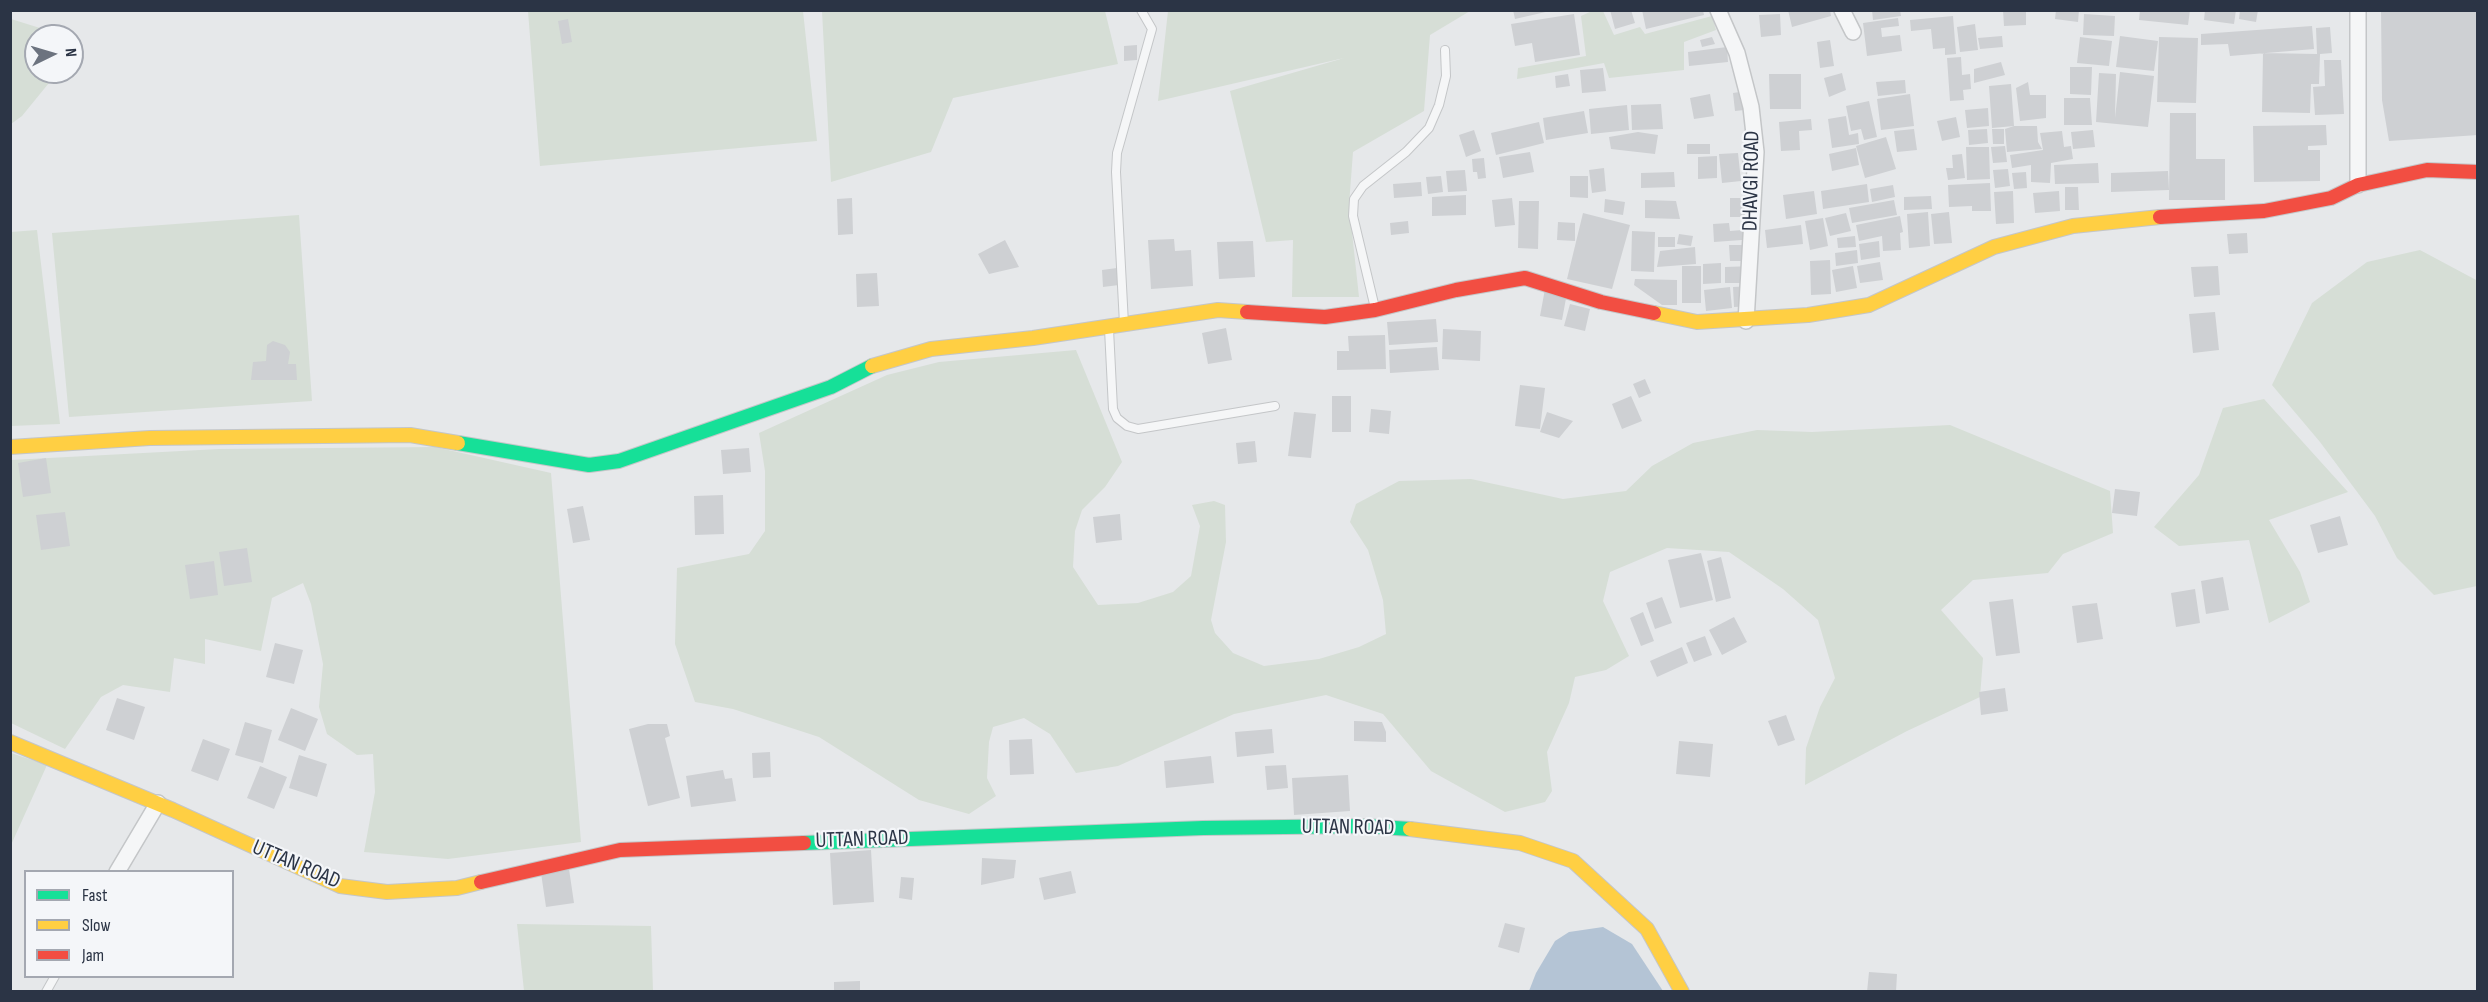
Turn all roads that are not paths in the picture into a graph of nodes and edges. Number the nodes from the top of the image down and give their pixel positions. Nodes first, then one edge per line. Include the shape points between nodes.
1 (1141, 10) edge
2 (1718, 10) edge
3 (1842, 10) edge
4 (2358, 10) edge
5 (1853, 32) dead end
6 (1445, 50) dead end
7 (2478, 172) edge
8 (2358, 185) junction
9 (1375, 310) junction
10 (1746, 321) junction
11 (1124, 326) junction
12 (1109, 327) junction
13 (1275, 406) dead end
14 (10, 447) edge
15 (10, 742) edge
16 (158, 803) junction
17 (118, 870) edge
18 (54, 978) edge
19 (46, 992) edge
20 (1682, 992) edge

1 - 11 lane via 1152,29 1117,153
2 - 10 street, DHAVGI ROAD via 1737,53 1751,108 1756,152
3 - 5 street
4 - 8 street
6 - 9 lane via 1446,76 1429,128 1363,186 1354,199 1353,216
7 - 8 street via 2427,170
8 - 10 street via 2331,198 2264,211 2073,226 1994,247 1869,305
9 - 10 street via 1525,278 1601,302 1697,322
9 - 11 street via 1325,317 1218,310
11 - 12 street
12 - 13 lane via 1113,409 1127,426 1138,429
12 - 14 street via 931,349 879,363 831,387 737,422 619,461 589,465 410,435 150,438
15 - 16 street, UTTAN ROAD
16 - 17 street
16 - 20 street, UTTAN ROAD via 340,886 387,892 457,888 620,850 1203,828 1366,826 1434,831 1520,843 1573,861 1647,929
18 - 19 lane

